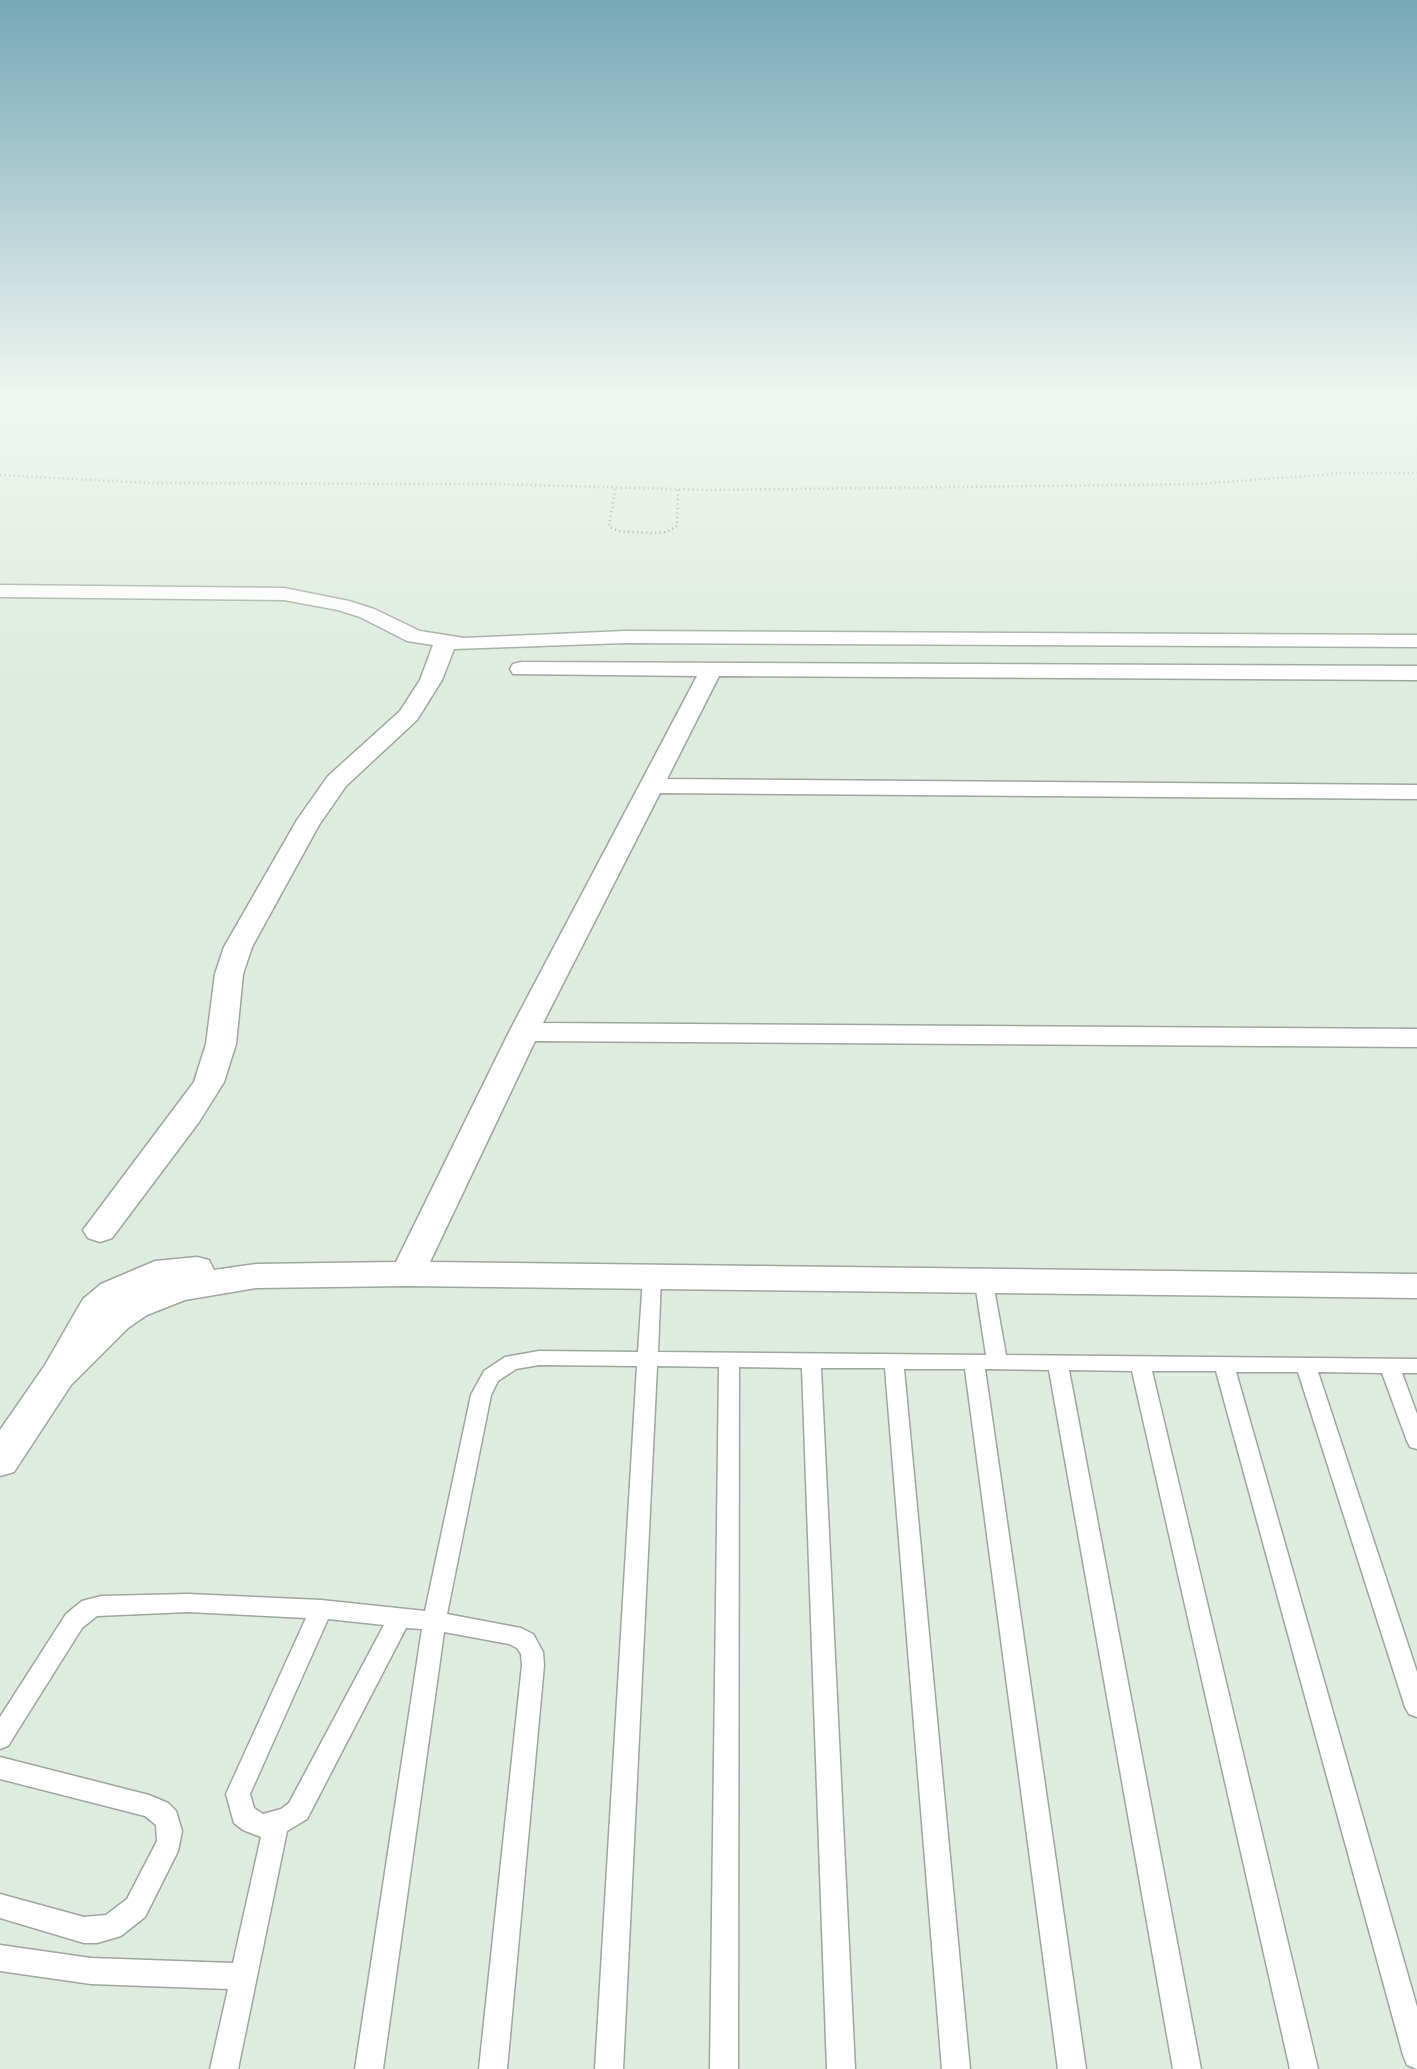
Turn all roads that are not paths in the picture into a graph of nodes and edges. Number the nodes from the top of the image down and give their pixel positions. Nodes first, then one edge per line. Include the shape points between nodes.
1 (0, 591) edge
2 (1417, 641) edge
3 (445, 643) junction
4 (522, 669) dead end
5 (711, 670) junction
6 (1417, 673) edge
7 (651, 786) junction
8 (1417, 792) edge
9 (524, 1032) junction
10 (1417, 1038) edge
11 (100, 1230) dead end
12 (407, 1274) junction
13 (652, 1278) junction
14 (984, 1283) junction
15 (1417, 1286) edge
16 (648, 1359) junction
17 (729, 1360) junction
18 (811, 1360) junction
19 (894, 1361) junction
20 (985, 1362) junction
21 (1058, 1363) junction
22 (1140, 1363) junction
23 (1224, 1364) junction
24 (1305, 1364) junction
25 (1389, 1365) junction
26 (1417, 1366) edge
27 (1417, 1441) edge
28 (0, 1461) edge
29 (320, 1609) junction
30 (400, 1617) junction
31 (434, 1621) junction
32 (1417, 1707) edge
33 (0, 1738) edge
34 (0, 1768) edge
35 (276, 1824) junction
36 (0, 1906) edge
37 (0, 1958) edge
38 (243, 1976) junction
39 (1417, 2055) edge
40 (223, 2069) edge
41 (369, 2069) edge
42 (493, 2069) edge
43 (609, 2069) edge
44 (724, 2069) edge
45 (841, 2069) edge
46 (956, 2069) edge
47 (1072, 2069) edge
48 (1187, 2069) edge
49 (1304, 2069) edge

1 - 3 street via 284,594 342,605 415,636
2 - 3 street via 625,636 500,645
3 - 11 street via 431,680 409,715 337,781 306,825 238,947 229,974 221,1044 209,1082
4 - 5 street
5 - 6 street
5 - 7 street
7 - 8 street
7 - 9 street
9 - 10 street
9 - 12 street
12 - 13 street
12 - 28 street via 256,1276 179,1288 134,1306 58,1375
13 - 14 street
13 - 16 lane
14 - 15 street
14 - 20 lane
16 - 17 lane
16 - 31 lane via 526,1359 491,1376 481,1395
16 - 43 lane
17 - 18 lane
17 - 44 lane
18 - 19 lane
18 - 45 lane
19 - 20 lane
19 - 46 lane
20 - 21 lane
20 - 47 lane
21 - 22 lane
21 - 48 lane
22 - 23 lane
22 - 49 lane
23 - 24 lane
23 - 39 lane
24 - 25 lane
24 - 32 lane
25 - 26 lane
25 - 27 lane
29 - 30 lane
29 - 33 lane via 188,1603 90,1608 74,1620
29 - 35 lane via 239,1794 243,1815 251,1822
30 - 31 lane
30 - 35 lane via 305,1800 298,1811
31 - 41 lane
31 - 42 lane via 519,1637 533,1658
34 - 36 lane via 149,1806 167,1819 170,1831 169,1843 136,1908 111,1927 83,1930
35 - 38 lane
37 - 38 lane via 91,1971
38 - 40 lane

